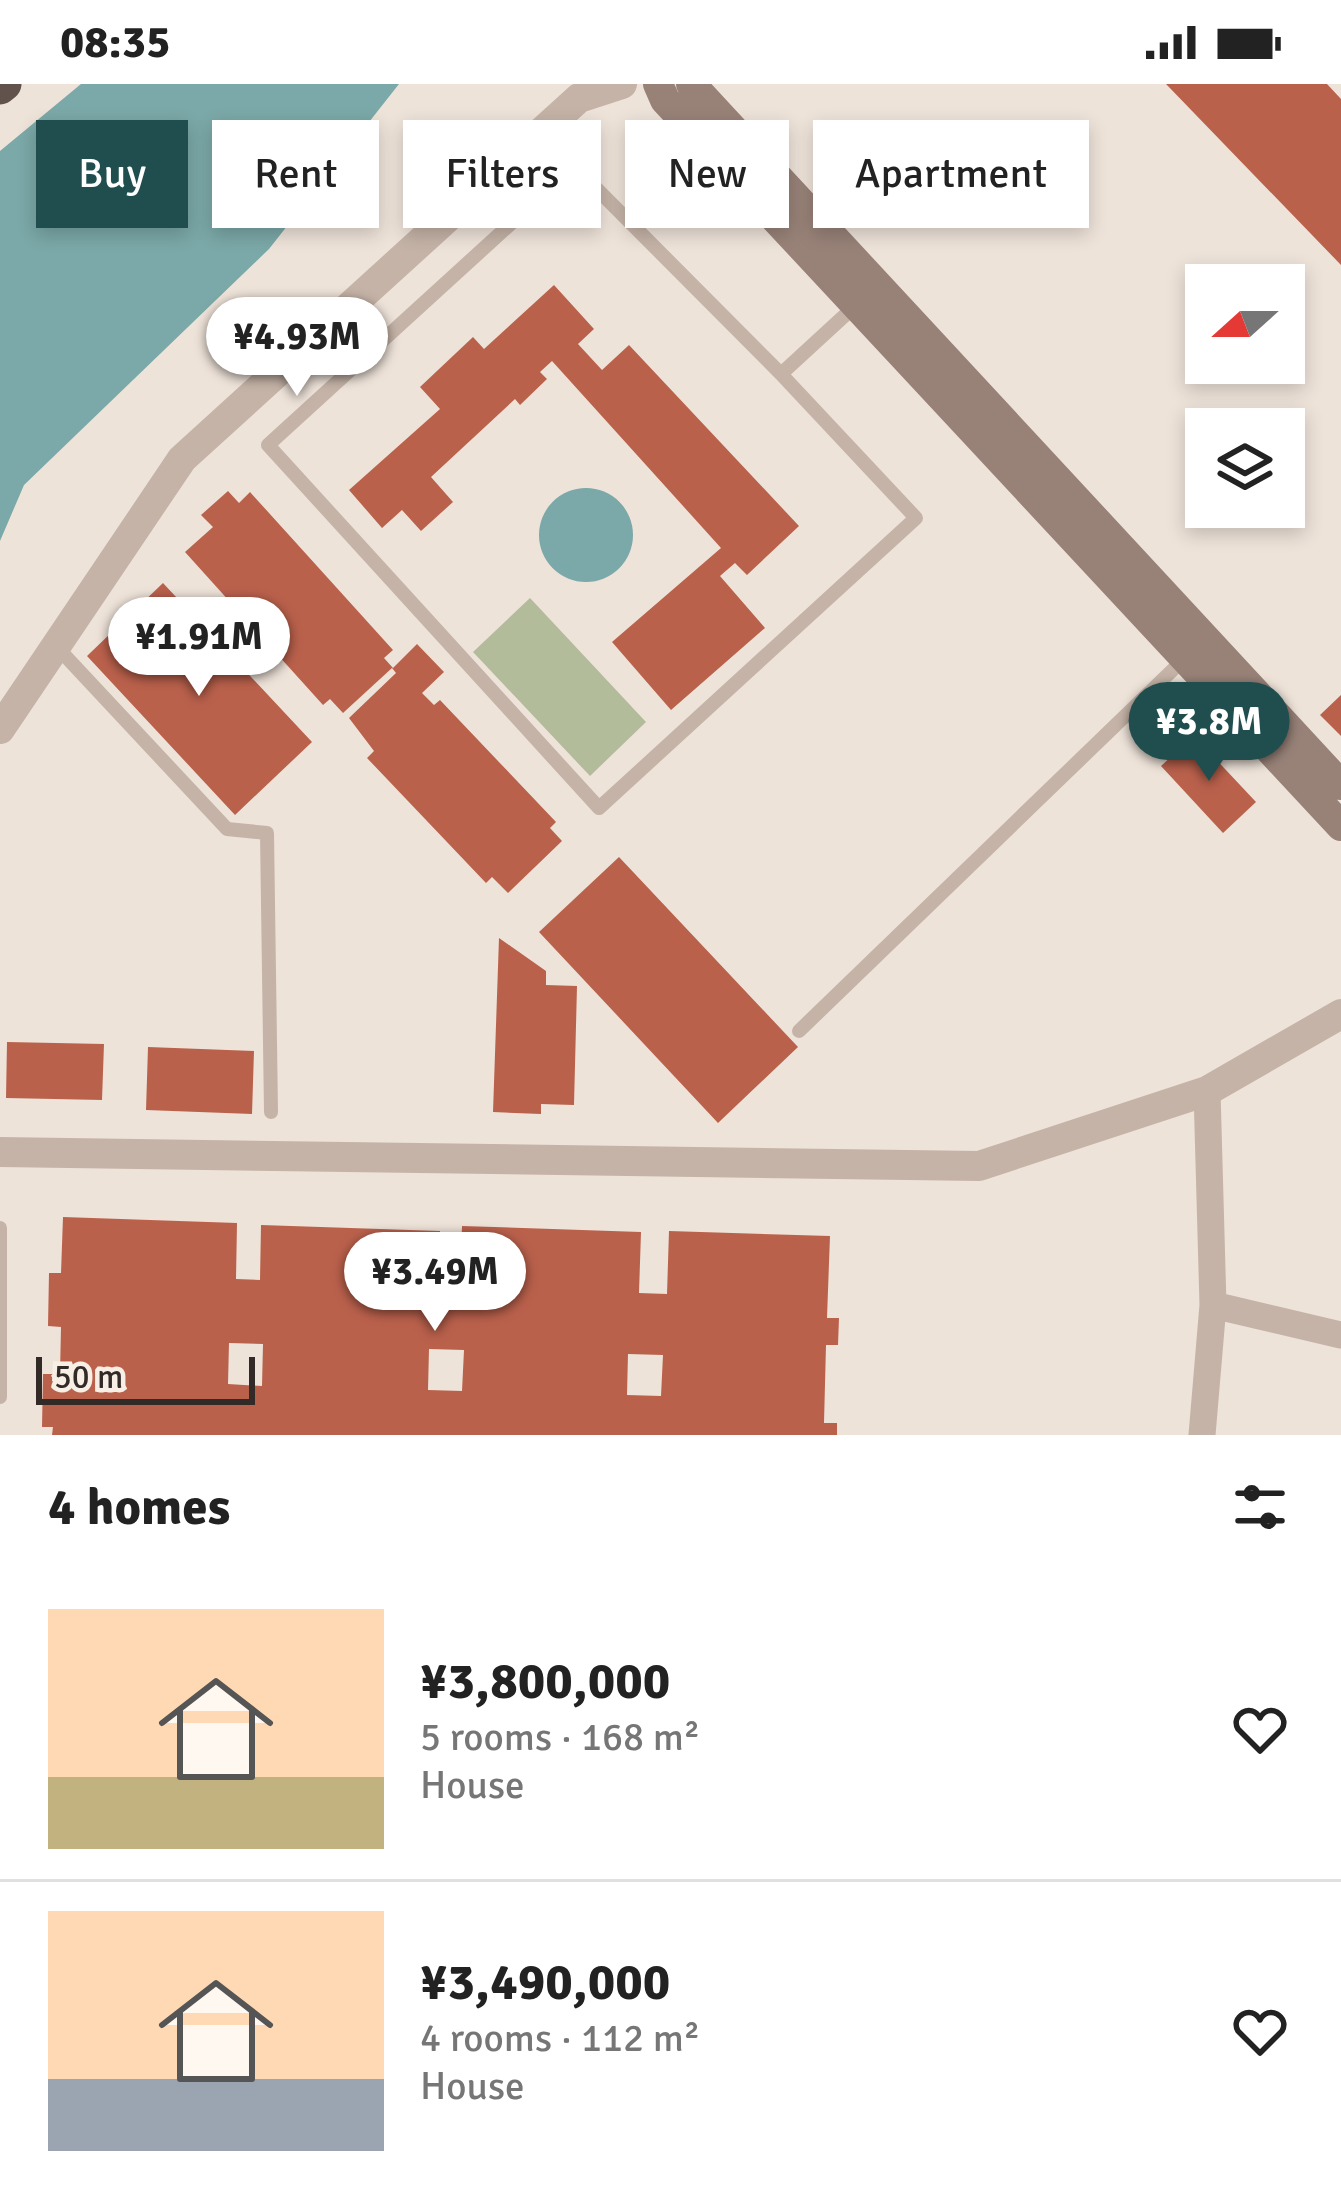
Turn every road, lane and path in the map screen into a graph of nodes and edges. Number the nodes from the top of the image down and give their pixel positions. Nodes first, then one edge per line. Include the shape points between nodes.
1 (622, 84) edge
2 (658, 84) edge
3 (699, 86) edge
4 (855, 306) junction
5 (781, 374) junction
6 (56, 646) junction
7 (1184, 660) junction
8 (0, 729) edge
9 (1340, 783) edge
10 (1341, 826) edge
11 (1341, 1014) edge
12 (799, 1030) dead end
13 (1207, 1091) junction
14 (272, 1112) dead end
15 (0, 1152) edge
16 (0, 1228) edge
17 (1213, 1305) junction
18 (1341, 1335) edge
19 (0, 1396) edge
20 (1202, 1435) edge

1 - 6 street via 579,98 182,459
2 - 4 main road
3 - 9 main road
4 - 5 lane
4 - 7 main road
5 - 5 lane via 574,166 268,445 599,808 916,518
6 - 8 street
6 - 14 lane via 227,829 267,833
7 - 10 main road
7 - 12 lane
11 - 13 street
13 - 15 street via 980,1166
13 - 17 street
16 - 19 lane
17 - 18 street
17 - 20 street

